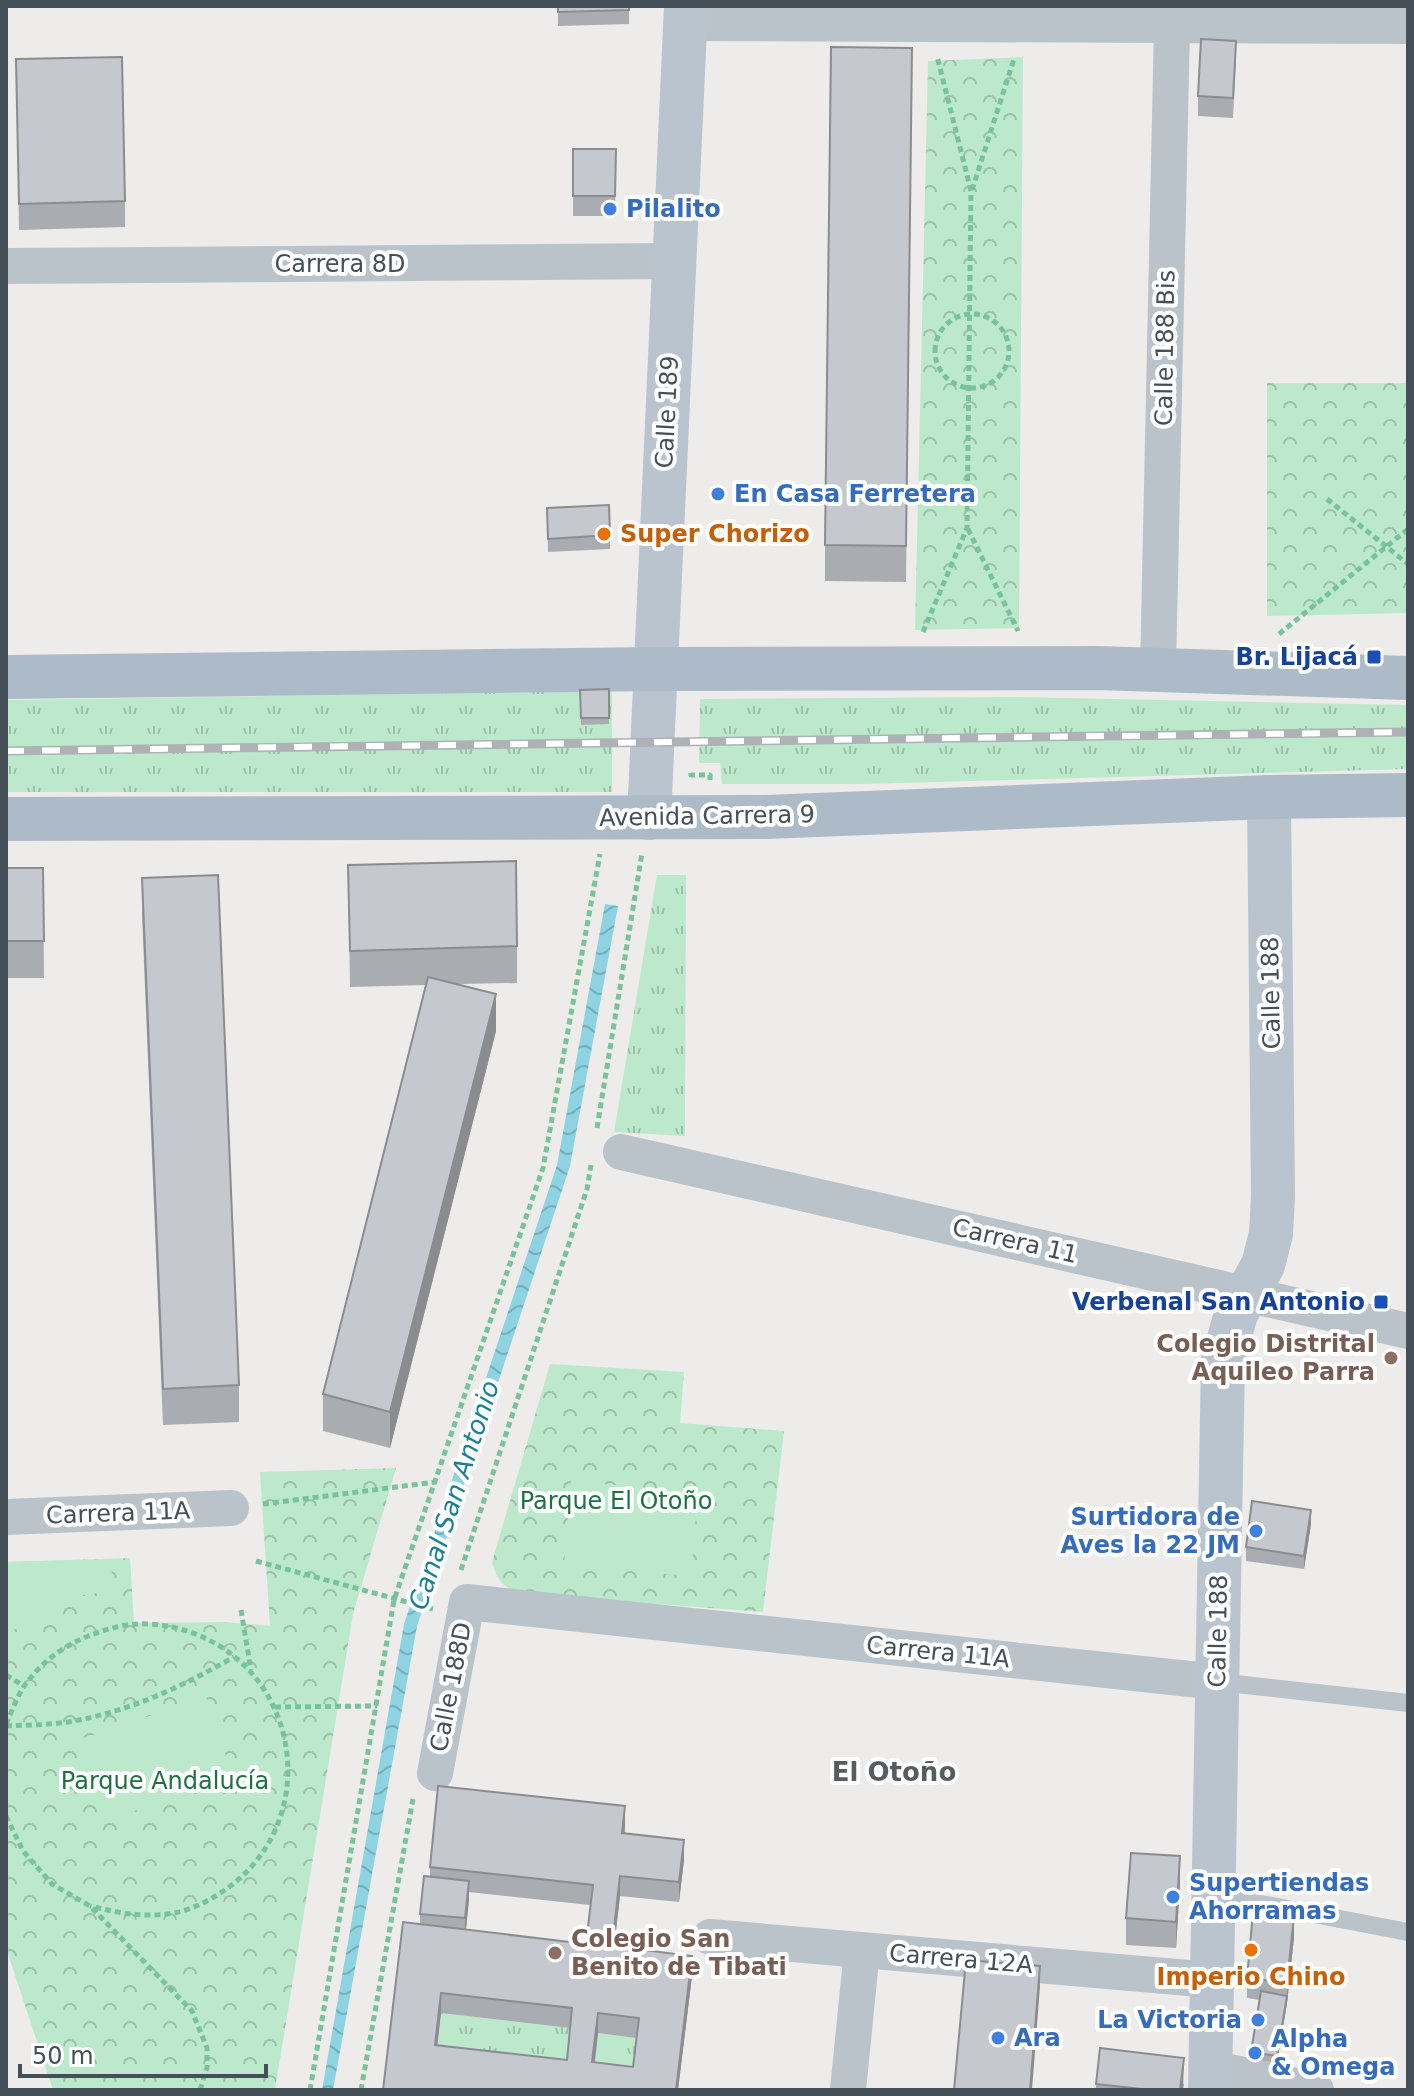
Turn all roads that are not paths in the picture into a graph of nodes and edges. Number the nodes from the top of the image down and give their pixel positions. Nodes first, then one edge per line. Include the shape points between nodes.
1 (685, 15) edge
2 (1191, 19) edge
3 (1408, 26) edge
4 (674, 261) junction
5 (6, 266) edge
6 (656, 669) junction
7 (1158, 670) junction
8 (6, 677) edge
9 (1408, 678) edge
10 (1408, 795) edge
11 (1269, 797) junction
12 (6, 819) edge
13 (646, 835) junction
14 (603, 1147) road end
15 (1248, 1294) junction
16 (1408, 1331) edge
17 (231, 1508) road end
18 (6, 1517) edge
19 (457, 1599) joint
20 (1218, 1682) junction
21 (1408, 1703) edge
22 (424, 1785) road end
23 (1214, 1895) junction
24 (1408, 1932) edge
25 (710, 1937) dead end
26 (862, 1950) junction
27 (1212, 1980) junction
28 (1211, 2079) edge
29 (848, 2090) edge
30 (1316, 2090) edge

1 - 2 street via 929,24
1 - 4 street, Calle 189
2 - 3 street
2 - 7 street, Calle 188 Bis
4 - 5 street, Carrera 8D
4 - 6 street, Calle 189
6 - 7 main road
6 - 8 main road
6 - 13 street, Calle 189
7 - 9 main road
10 - 11 main road, Avenida Carrera 9
11 - 13 main road, Avenida Carrera 9 via 766,817
11 - 15 street, Calle 188 via 1273,1196 1267,1250
12 - 13 main road, Avenida Carrera 9
14 - 15 street, Carrera 11
15 - 16 street, Carrera 11
15 - 20 street, Calle 188 via 1236,1314 1223,1360
17 - 18 street, Carrera 11A
19 - 20 street, Carrera 11A
19 - 22 street, Calle 188D
20 - 21 lane, Carrera 11A
20 - 23 street, Calle 188
23 - 24 lane
23 - 27 street, Calle 188
25 - 26 street, Carrera 12A
26 - 27 street, Carrera 12A
26 - 29 street
27 - 28 street, Calle 188
28 - 30 street

